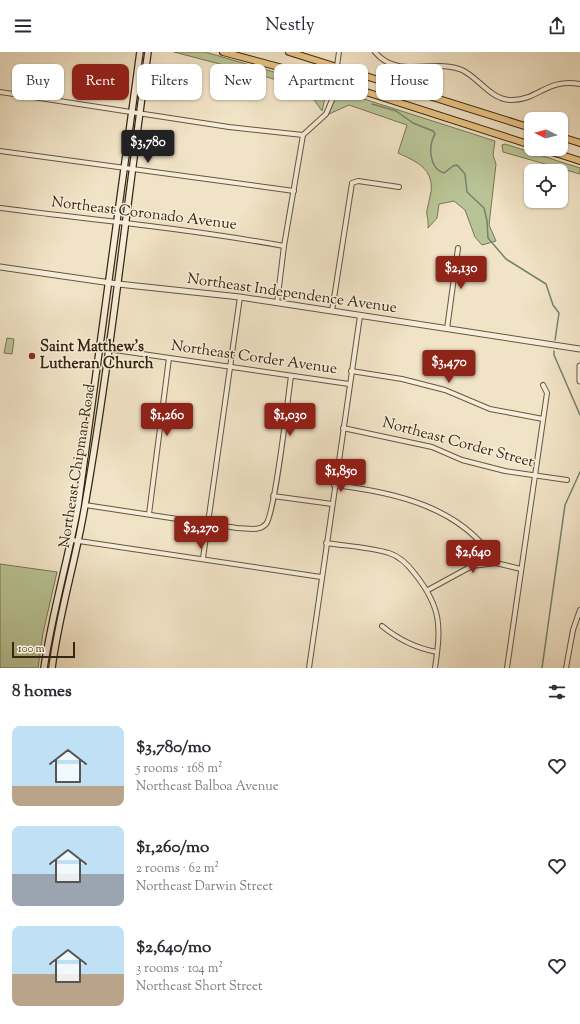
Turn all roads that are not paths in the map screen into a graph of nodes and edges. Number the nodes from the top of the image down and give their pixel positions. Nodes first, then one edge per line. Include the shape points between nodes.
1 (140, 52) edge
2 (148, 52) edge
3 (223, 52) edge
4 (289, 52) edge
5 (339, 52) edge
6 (374, 52) edge
7 (146, 64) edge
8 (331, 64) edge
9 (338, 64) edge
10 (274, 66) edge
11 (368, 76) edge
12 (136, 78) joint
13 (580, 84) edge
14 (0, 92) edge
15 (368, 93) edge
16 (141, 100) edge
17 (332, 100) edge
18 (132, 113) junction
19 (139, 114) junction
20 (524, 126) edge
21 (302, 135) junction
22 (568, 140) edge
23 (524, 143) edge
24 (580, 144) edge
25 (0, 151) edge
26 (565, 156) edge
27 (580, 161) edge
28 (125, 169) junction
29 (133, 170) junction
30 (400, 188) dead end
31 (294, 191) junction
32 (0, 208) edge
33 (118, 224) junction
34 (125, 224) junction
35 (284, 246) junction
36 (458, 248) dead end
37 (0, 267) edge
38 (109, 283) junction
39 (118, 284) junction
40 (240, 297) junction
41 (277, 303) junction
42 (332, 311) junction
43 (360, 316) junction
44 (447, 329) junction
45 (100, 349) junction
46 (108, 349) junction
47 (580, 349) edge
48 (169, 358) junction
49 (580, 366) edge
50 (231, 367) junction
51 (351, 371) junction
52 (291, 376) junction
53 (580, 381) edge
54 (349, 384) junction
55 (543, 385) dead end
56 (100, 405) junction
57 (543, 419) junction
58 (343, 428) junction
59 (534, 476) junction
60 (567, 480) dead end
61 (334, 485) junction
62 (273, 496) junction
63 (332, 504) junction
64 (85, 505) junction
65 (149, 514) junction
66 (208, 523) junction
67 (72, 540) junction
68 (79, 540) junction
69 (326, 543) junction
70 (204, 558) junction
71 (496, 563) junction
72 (521, 569) junction
73 (321, 577) junction
74 (428, 590) junction
75 (580, 610) edge
76 (382, 626) dead end
77 (437, 652) junction
78 (44, 668) edge
79 (52, 668) edge
80 (309, 668) edge
81 (435, 668) edge
82 (506, 668) edge
83 (566, 668) edge

1 - 12 main road, Northeast Chipman Road
2 - 7 main road, Northeast Chipman Road
3 - 10 main road
4 - 8 main road
5 - 9 street
6 - 13 street via 388,63 403,67 462,70 491,93 509,100 521,100 558,83
11 - 20 main road
12 - 18 main road, Northeast Chipman Road
14 - 18 street
15 - 23 main road
16 - 19 main road, Northeast Chipman Road
17 - 21 street via 326,114
18 - 19 street
18 - 28 main road, Northeast Chipman Road
19 - 21 street
19 - 29 main road, Northeast Chipman Road
21 - 31 street
22 - 24 main road
25 - 28 street
26 - 27 main road
28 - 29 street
28 - 33 main road, Northeast Chipman Road
29 - 31 street
29 - 34 main road, Northeast Chipman Road
30 - 42 street via 358,181 352,183
31 - 35 street
32 - 33 street, Northeast Coronado Avenue
33 - 34 street, Northeast Coronado Avenue
33 - 38 main road, Northeast Chipman Road
34 - 35 street, Northeast Coronado Avenue via 226,235
34 - 39 main road, Northeast Chipman Road
35 - 41 street
36 - 44 street
37 - 38 street, Northeast Independence Avenue
38 - 39 street, Northeast Independence Avenue
38 - 45 main road, Northeast Chipman Road
39 - 40 street, Northeast Independence Avenue
39 - 46 main road, Northeast Chipman Road
40 - 41 street, Northeast Independence Avenue
40 - 50 street
41 - 42 street, Northeast Independence Avenue
42 - 43 street, Northeast Independence Avenue
43 - 44 street, Northeast Independence Avenue
43 - 51 street
44 - 47 street, Northeast Independence Avenue
45 - 56 main road via 104,350 104,355
45 - 67 main road, Northeast Chipman Road
46 - 48 street, Northeast Corder Avenue
46 - 56 main road, Northeast Chipman Road
48 - 50 street, Northeast Corder Avenue
48 - 65 street
49 - 53 street
50 - 52 street, Northeast Corder Avenue
50 - 66 street
51 - 54 street
51 - 57 street via 402,379 445,390 490,409
52 - 54 street, Northeast Corder Avenue
52 - 62 street
54 - 58 street
55 - 57 street via 547,393
56 - 64 main road, Northeast Chipman Road
57 - 59 street
58 - 59 street, Northeast Corder Street via 432,447 462,460
58 - 61 street
59 - 60 street, Northeast Corder Street
59 - 72 street
61 - 63 street
61 - 71 street via 369,489 437,510 473,534
62 - 63 street
62 - 66 street via 269,518 266,524 257,529
63 - 69 street
64 - 65 street
64 - 68 main road, Northeast Chipman Road
65 - 66 street
66 - 70 street
67 - 68 street
67 - 78 main road, Northeast Chipman Road via 53,614
68 - 70 street
68 - 79 main road, Northeast Chipman Road via 60,620
69 - 73 street
69 - 74 street via 390,554 409,566
70 - 73 street
71 - 72 street
71 - 74 street via 468,567
72 - 82 street
73 - 80 street
74 - 77 street via 436,608 439,630
75 - 83 street via 573,630
76 - 77 street via 404,642
77 - 81 street

